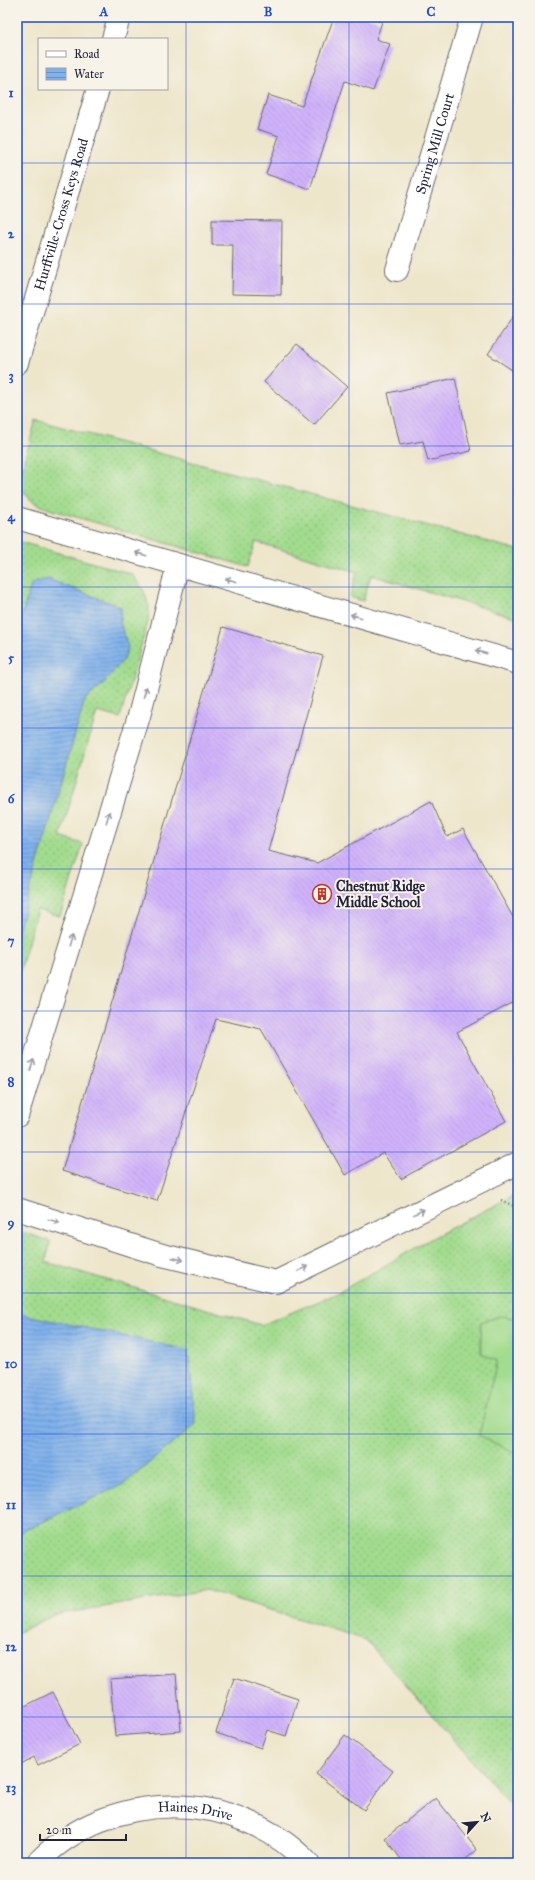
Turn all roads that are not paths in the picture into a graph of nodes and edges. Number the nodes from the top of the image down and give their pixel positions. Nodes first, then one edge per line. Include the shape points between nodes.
1 (119, 17) edge
2 (472, 17) edge
3 (113, 38) edge
4 (98, 90) edge
5 (397, 270) dead end
6 (17, 363) edge
7 (17, 518) edge
8 (178, 565) junction
9 (518, 663) edge
10 (17, 1116) edge
11 (518, 1163) edge
12 (17, 1209) edge
13 (37, 1863) edge
14 (308, 1863) edge

1 - 3 street
2 - 5 street, Spring Mill Court
4 - 6 street, Hurffville-Cross Keys Road
8 -> 7 street
9 -> 8 street
10 -> 8 street via 139,716
12 -> 11 street via 162,1255 276,1282
13 - 14 street, Haines Drive via 60,1843 95,1821 135,1809 171,1806 221,1812 243,1820 287,1844

